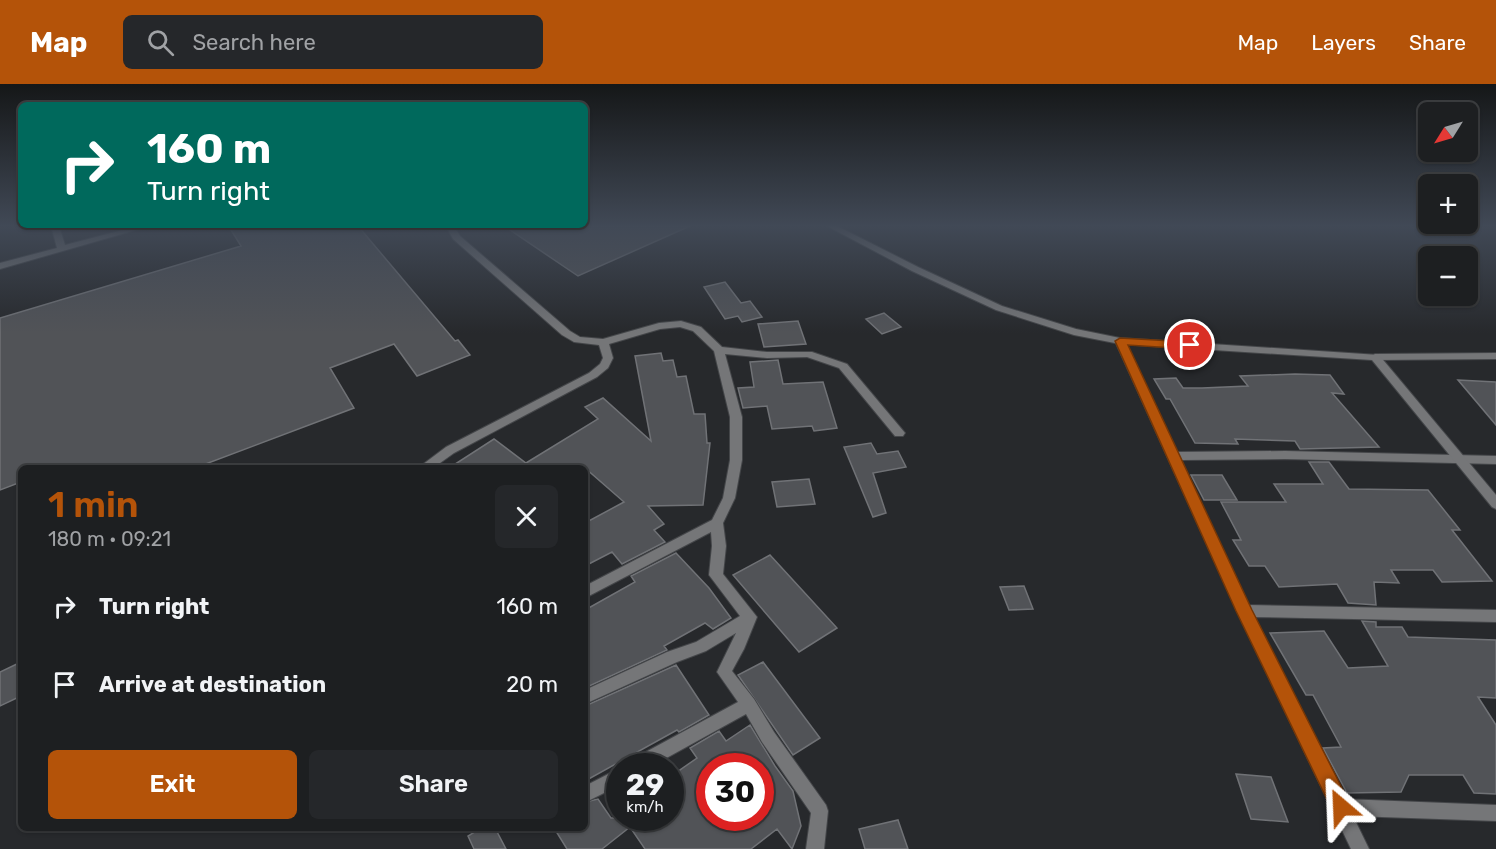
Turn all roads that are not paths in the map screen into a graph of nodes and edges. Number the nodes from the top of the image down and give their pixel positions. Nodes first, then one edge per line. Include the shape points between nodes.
1 (16, 262) edge
2 (484, 262) edge
3 (901, 262) edge
4 (0, 266) edge
5 (1120, 341) junction
6 (603, 342) junction
7 (720, 350) junction
8 (1496, 356) edge
9 (1375, 357) junction
10 (899, 433) dead end
11 (1173, 456) junction
12 (1459, 459) junction
13 (1496, 460) edge
14 (428, 465) edge
15 (1496, 504) edge
16 (717, 523) junction
17 (588, 590) edge
18 (1244, 611) junction
19 (1496, 616) edge
20 (750, 617) junction
21 (588, 696) edge
22 (749, 704) junction
23 (660, 753) edge
24 (606, 783) edge
25 (588, 793) dead end
26 (1341, 807) junction
27 (1496, 813) edge
28 (815, 849) edge
29 (1360, 849) edge

1 - 4 street
2 - 6 street via 566,333 578,340
3 - 5 street via 999,308 1074,332
5 - 9 street
5 - 11 street
6 - 7 street via 681,324 697,328
6 - 14 street via 608,357 593,375
7 - 10 street via 808,354 843,366
7 - 16 street via 736,417 736,460 729,498
8 - 9 street
9 - 12 street
11 - 12 street
11 - 18 street
12 - 13 street
12 - 15 street
16 - 17 street
16 - 20 street via 716,576
18 - 19 street
18 - 26 street
20 - 21 street via 701,647
20 - 22 street via 724,672
22 - 23 street
22 - 28 street via 820,811
24 - 25 street
26 - 27 street
26 - 29 street

